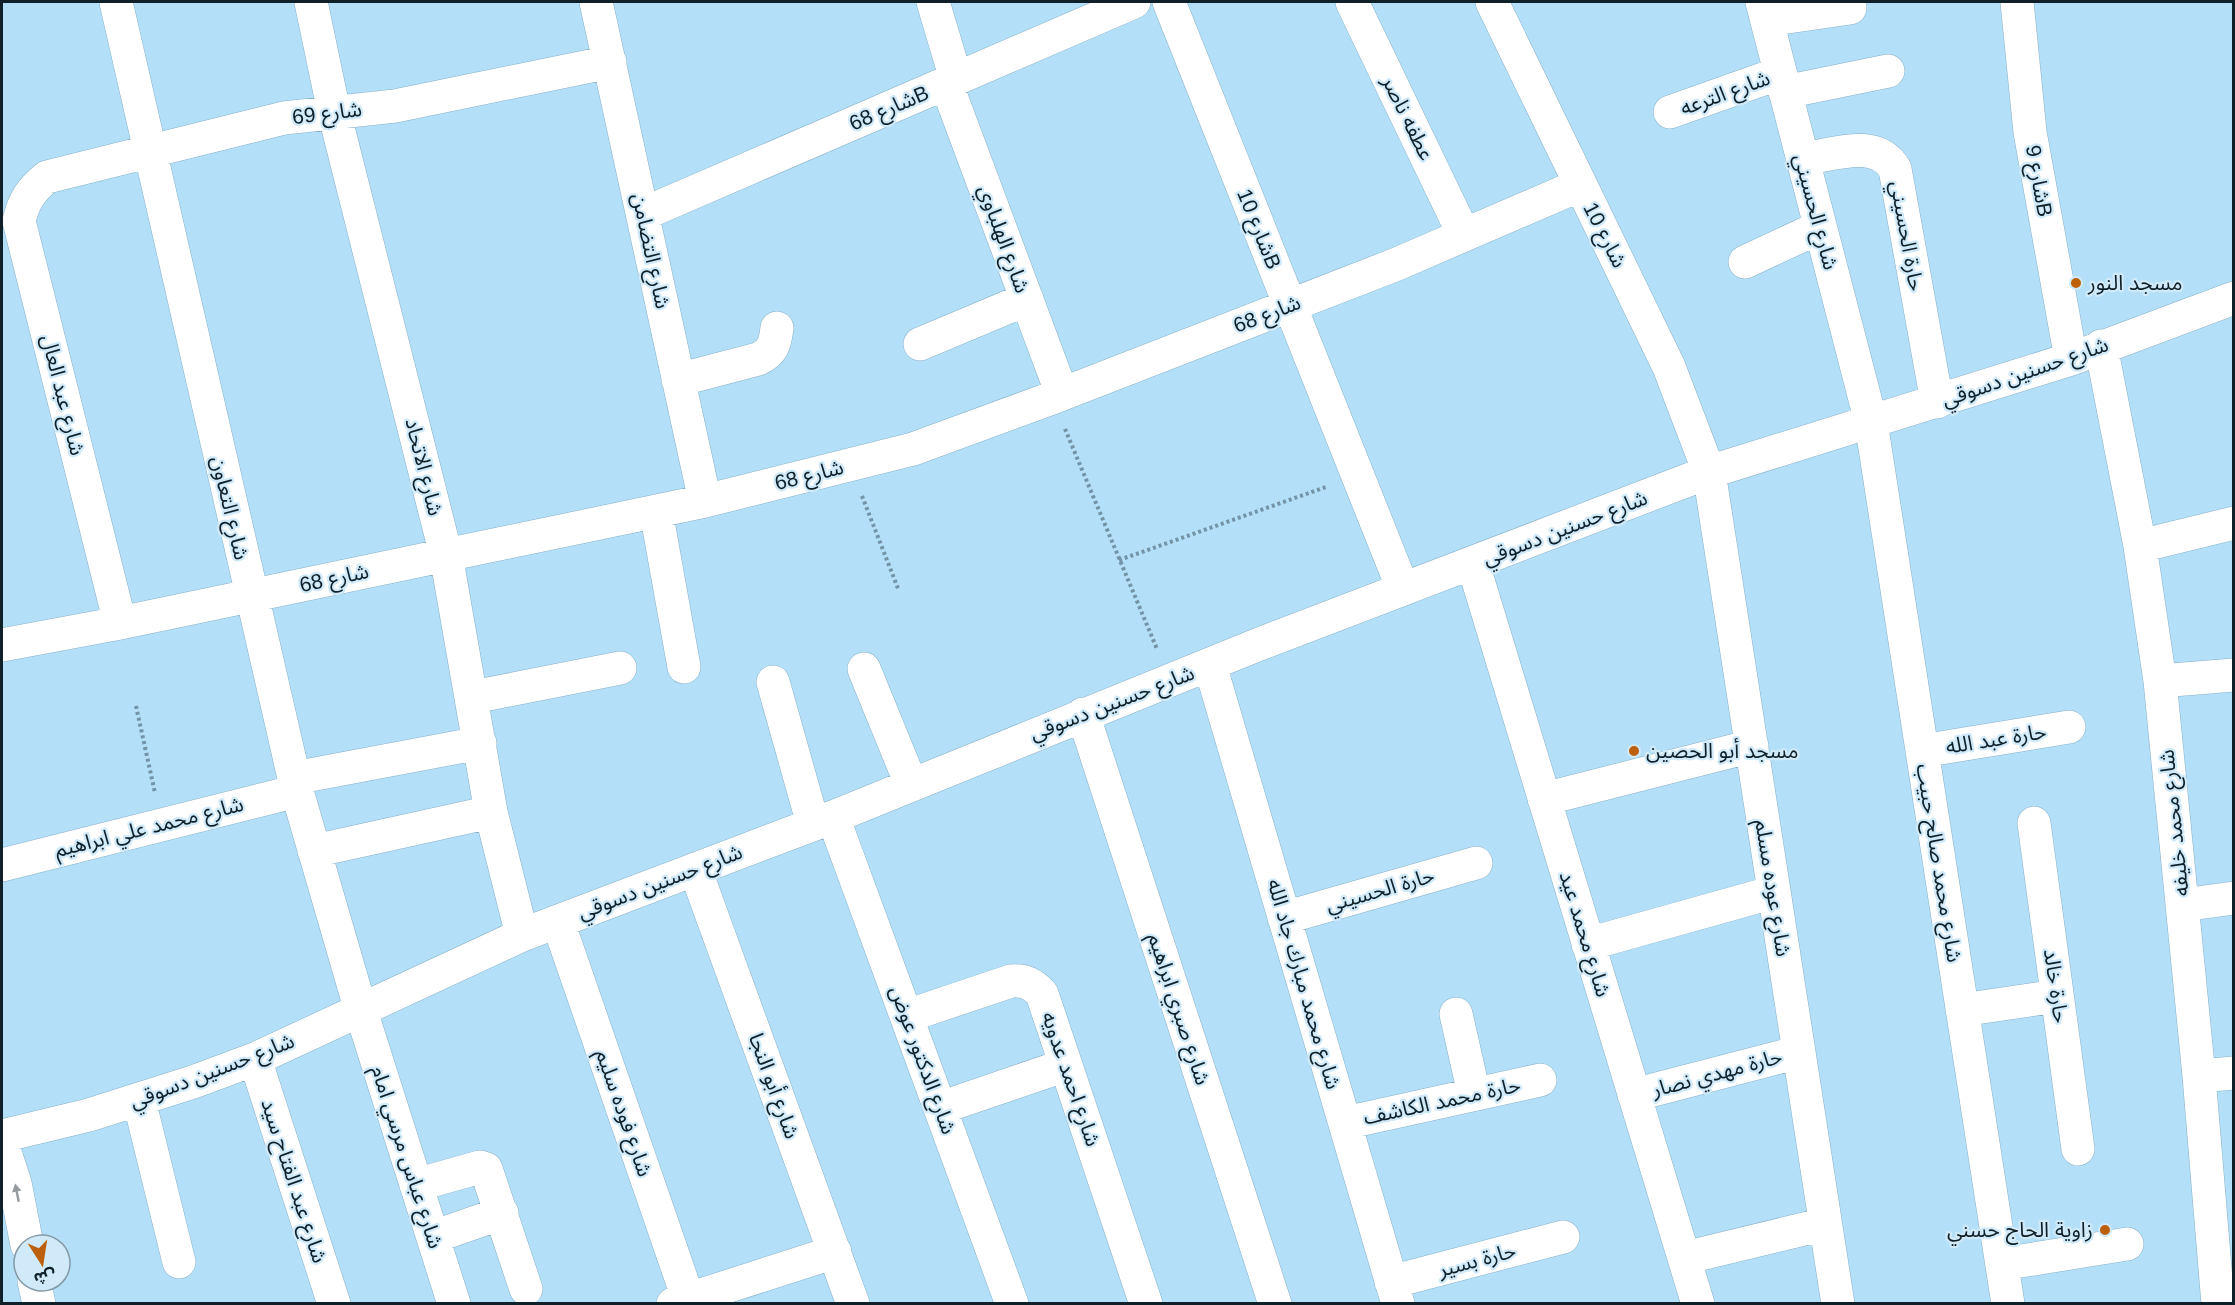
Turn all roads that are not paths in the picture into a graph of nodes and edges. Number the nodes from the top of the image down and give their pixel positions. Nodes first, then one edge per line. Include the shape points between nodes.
1 (116, 2) edge
2 (311, 2) edge
3 (596, 2) edge
4 (933, 2) edge
5 (1134, 2) edge
6 (1169, 2) edge
7 (1352, 2) edge
8 (1492, 2) edge
9 (2017, 2) edge
10 (1850, 8) dead end
11 (1764, 11) edge
12 (610, 62) junction
13 (1888, 71) dead end
14 (951, 81) junction
15 (1783, 82) junction
16 (334, 112) junction
17 (1670, 112) dead end
18 (149, 151) junction
19 (1803, 159) junction
20 (47, 177) joint
21 (1580, 186) junction
22 (643, 214) junction
23 (10, 223) edge
24 (1820, 227) junction
25 (1464, 236) junction
26 (1745, 262) dead end
27 (2234, 298) edge
28 (1027, 299) junction
29 (1289, 305) junction
30 (777, 328) dead end
31 (920, 344) dead end
32 (2101, 346) junction
33 (2071, 359) junction
34 (678, 380) junction
35 (1057, 396) junction
36 (1937, 402) junction
37 (1871, 422) junction
38 (1709, 472) junction
39 (705, 501) junction
40 (656, 511) junction
41 (2234, 524) edge
42 (2140, 546) junction
43 (446, 555) junction
44 (1473, 564) junction
45 (1403, 589) junction
46 (250, 596) junction
47 (120, 623) junction
48 (2, 645) edge
49 (1210, 665) junction
50 (684, 667) dead end
51 (620, 668) dead end
52 (864, 669) dead end
53 (2234, 675) edge
54 (2160, 681) junction
55 (773, 682) dead end
56 (473, 697) junction
57 (1083, 714) junction
58 (2069, 727) dead end
59 (480, 743) junction
60 (1752, 746) junction
61 (1922, 752) junction
62 (295, 784) junction
63 (911, 784) junction
64 (1544, 799) junction
65 (491, 812) junction
66 (823, 820) junction
67 (2034, 823) dead end
68 (314, 851) junction
69 (1476, 863) dead end
70 (2, 865) edge
71 (695, 869) junction
72 (1774, 892) junction
73 (2234, 898) edge
74 (2182, 905) junction
75 (1284, 918) junction
76 (558, 922) junction
77 (522, 935) junction
78 (1588, 944) junction
79 (2057, 996) junction
80 (1962, 1010) junction
81 (361, 1011) junction
82 (1456, 1014) dead end
83 (906, 1016) junction
84 (1799, 1052) junction
85 (255, 1059) junction
86 (1066, 1065) junction
87 (2234, 1073) edge
88 (2199, 1076) junction
89 (1540, 1080) dead end
90 (1474, 1094) junction
91 (1635, 1095) junction
92 (139, 1100) junction
93 (940, 1108) junction
94 (1345, 1123) junction
95 (2, 1136) edge
96 (2, 1143) edge
97 (2078, 1149) dead end
98 (416, 1185) junction
99 (502, 1213) junction
100 (1825, 1224) junction
101 (2223, 1228) edge
102 (25, 1233) edge
103 (433, 1237) junction
104 (1563, 1237) dead end
105 (2127, 1244) dead end
106 (835, 1252) junction
107 (1684, 1258) junction
108 (179, 1262) dead end
109 (2002, 1264) junction
110 (526, 1289) dead end
111 (1394, 1293) edge
112 (684, 1302) edge
113 (334, 1304) edge
114 (454, 1304) edge
115 (854, 1304) edge
116 (1012, 1304) edge
117 (1146, 1304) edge
118 (1275, 1304) edge
119 (1698, 1304) edge
120 (1838, 1304) edge
121 (2008, 1304) edge
122 (2218, 1304) edge

1 - 18 street, شارع التعاون
2 - 16 street, شارع الاتحاد
3 - 12 street, شارع التضامن
4 - 14 street, شارع الهلباوي
5 - 14 street, شارع 68B
6 - 29 street, شارع 10B
7 - 25 street, عطفه ناصر
8 - 21 street, شارع 10
9 - 33 street, شارع 9B via 2030,132
10 - 11 street
11 - 15 street, شارع الحسيني
12 - 16 street, شارع 69 via 395,106
12 - 22 street, شارع التضامن
13 - 15 street, شارع الترعه
14 - 22 street, شارع 68B
14 - 28 street, شارع الهلباوي
15 - 17 street, شارع الترعه
15 - 19 street, شارع الحسيني
16 - 18 street, شارع 69 via 284,118
16 - 43 street, شارع الاتحاد
18 - 20 street, شارع 69
18 - 46 street, شارع التعاون
19 - 24 street, شارع الحسيني
19 - 36 street, حارة الحسيني via 1877,151 1888,157 1895,169
20 - 23 street, شارع عبد العال via 33,188
21 - 25 street, شارع 68
21 - 38 street, شارع 10 via 1669,367
22 - 34 street, شارع التضامن
23 - 47 street, شارع عبد العال
24 - 26 street
24 - 37 street, شارع الحسيني
25 - 29 street, شارع 68
27 - 32 street, شارع حسنين دسوقي
28 - 31 street
28 - 35 street, شارع الهلباوي
29 - 35 street, شارع 68
29 - 45 street, شارع 10B
30 - 34 street via 775,344 768,354
32 - 33 street, شارع حسنين دسوقي
32 - 42 street, شارع محمد خليفه
33 - 36 street, شارع حسنين دسوقي
34 - 39 street, شارع التضامن
35 - 39 street, شارع 68 via 913,449
36 - 37 street, شارع حسنين دسوقي
37 - 38 street, شارع حسنين دسوقي
37 - 61 street, شارع محمد صالح حبيب
38 - 44 street, شارع حسنين دسوقي
38 - 60 street, شارع عوده مسلم
39 - 40 street, شارع 68
40 - 43 street, شارع 68
40 - 50 street
41 - 42 street
42 - 54 street, شارع محمد خليفه
43 - 46 street, شارع 68
43 - 56 street, شارع الاتحاد
44 - 45 street, شارع حسنين دسوقي
44 - 64 street, شارع محمد عيد
45 - 49 street, شارع حسنين دسوقي
46 - 47 street, شارع 68
46 - 62 street, شارع التعاون
47 - 48 street, شارع 68
49 - 57 street, شارع حسنين دسوقي
49 - 75 street, شارع محمد مبارك جاد الله
51 - 56 street
52 - 63 street
53 - 54 street
54 - 74 street, شارع محمد خليفه
55 - 66 street, شارع الدكتور عوض
56 - 59 street, شارع الاتحاد
57 - 63 street, شارع حسنين دسوقي
57 - 118 street, شارع صبري ابراهيم
58 - 61 street, حارة عبد الله
59 - 62 street, شارع محمد علي ابراهيم
59 - 65 street, شارع الاتحاد
60 - 64 street
60 - 72 street, شارع عوده مسلم
61 - 80 street, شارع محمد صالح حبيب
62 - 68 street, شارع التعاون
62 - 70 street, شارع محمد علي ابراهيم
63 - 66 street, شارع حسنين دسوقي
64 - 78 street, شارع محمد عيد
65 - 68 street
65 - 77 street, شارع الاتحاد
66 - 71 street, شارع حسنين دسوقي
66 - 83 street, شارع الدكتور عوض
67 - 79 street, حارة خالد
68 - 81 street, شارع التعاون
69 - 75 street, حارة الحسيني
71 - 76 street, شارع حسنين دسوقي
71 - 106 street, شارع أبو النجا
72 - 78 street
72 - 84 street, شارع عوده مسلم
73 - 74 street
74 - 88 street, شارع محمد خليفه
75 - 94 street, شارع محمد مبارك جاد الله
76 - 77 street, شارع حسنين دسوقي
76 - 112 street, شارع فوده سليم
77 - 81 street, شارع حسنين دسوقي
78 - 91 street, شارع محمد عيد
79 - 80 street
79 - 97 street, حارة خالد
80 - 109 street, شارع محمد صالح حبيب
81 - 85 street, شارع حسنين دسوقي
81 - 98 street, شارع عباس مرسي امام
82 - 90 street
83 - 86 street, شارع احمد عدويه via 1011,981 1023,981 1042,994
83 - 93 street, شارع الدكتور عوض
84 - 91 street, حارة مهدي نصار
84 - 100 street, شارع عوده مسلم
85 - 92 street, شارع حسنين دسوقي
85 - 113 street, شارع عبد الفتاح سيد
86 - 93 street
86 - 117 street, شارع احمد عدويه
87 - 88 street
88 - 101 street, شارع محمد خليفه
89 - 90 street, حارة محمد الكاشف
90 - 94 street, حارة محمد الكاشف
91 - 107 street, شارع محمد عيد
92 - 95 street, شارع حسنين دسوقي
92 - 108 street
93 - 116 street, شارع الدكتور عوض
94 - 111 street, شارع محمد مبارك جاد الله
102 -> 96 street
98 - 99 street via 480,1167 486,1169
98 - 103 street, شارع عباس مرسي امام
99 - 103 street
99 - 110 street
100 - 107 street
100 - 120 street, شارع عوده مسلم
101 - 122 street, شارع محمد خليفه
103 - 114 street, شارع عباس مرسي امام
104 - 111 street, حارة بسير
105 - 109 street
106 - 112 street
106 - 115 street, شارع أبو النجا
107 - 119 street, شارع محمد عيد
109 - 121 street, شارع محمد صالح حبيب

